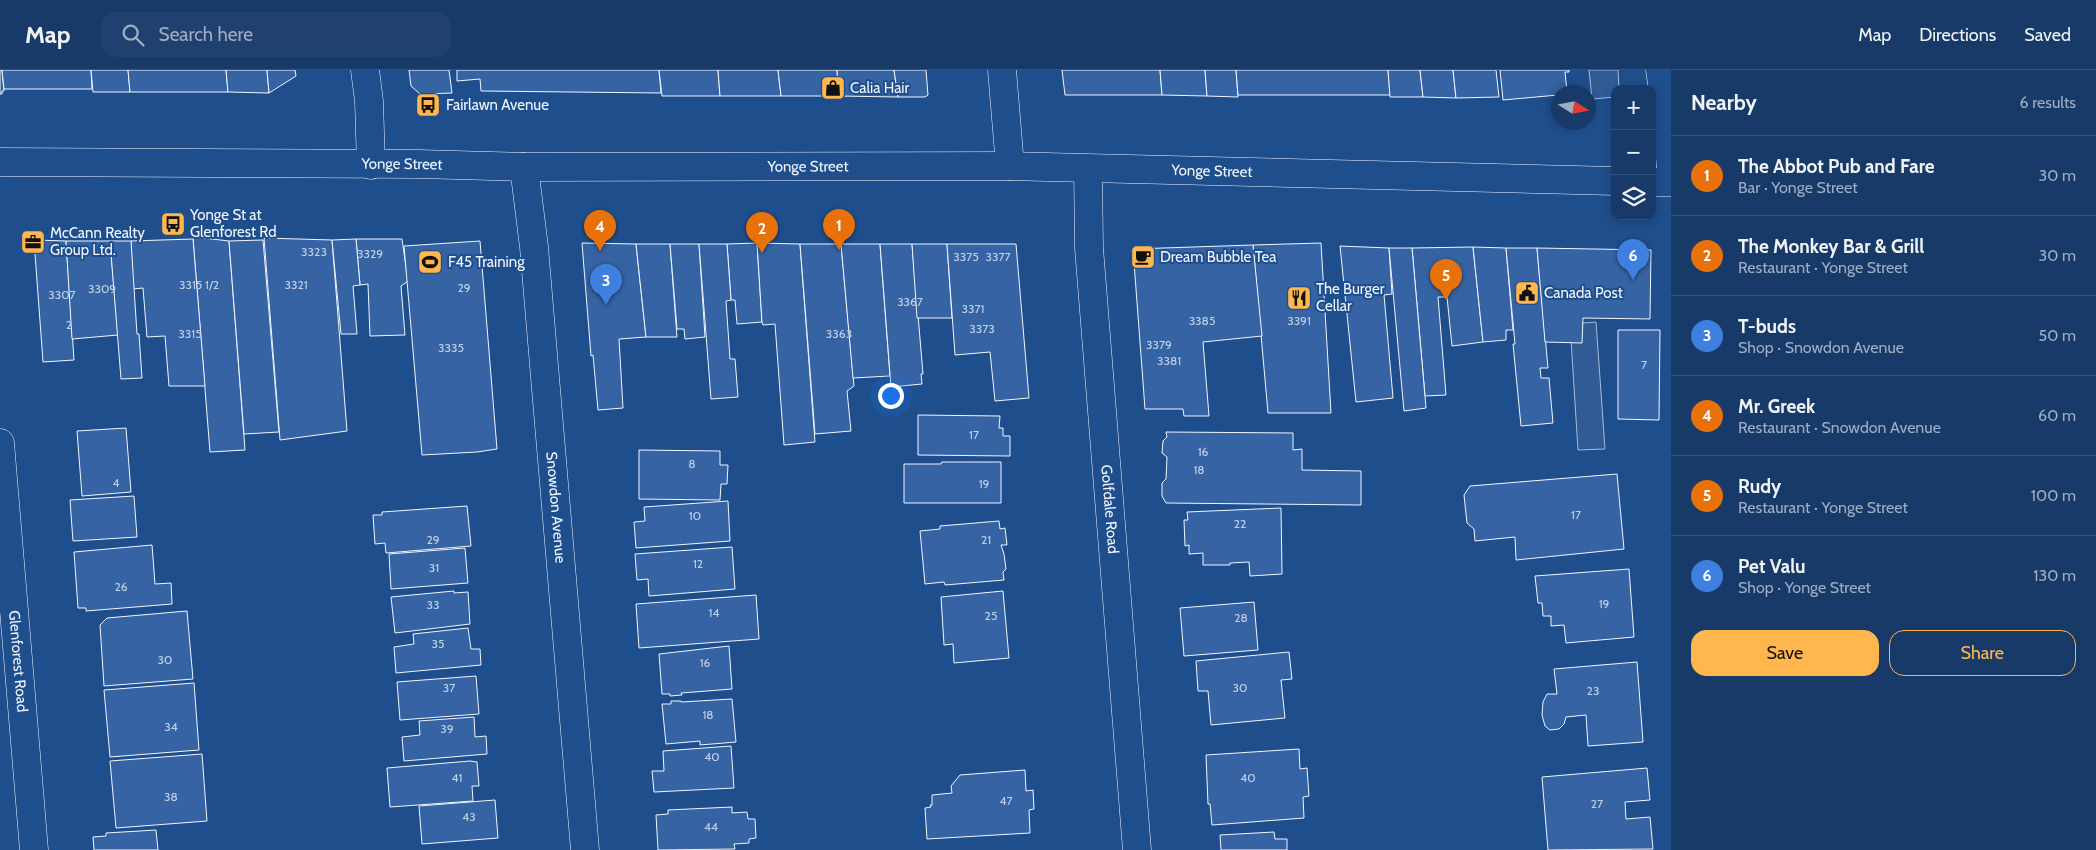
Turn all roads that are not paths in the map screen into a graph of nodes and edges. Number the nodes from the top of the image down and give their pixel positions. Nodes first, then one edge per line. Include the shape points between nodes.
1 (365, 70) edge
2 (1002, 70) edge
3 (1660, 70) edge
4 (0, 162) edge
5 (371, 165) junction
6 (1010, 166) junction
7 (524, 167) junction
8 (1088, 168) junction
9 (1671, 170) edge
10 (1611, 181) edge
11 (1656, 182) edge
12 (1671, 182) edge
13 (0, 443) edge
14 (34, 850) edge
15 (585, 850) edge
16 (1136, 850) edge

1 - 5 street
2 - 6 street
3 - 9 street
4 - 5 street, Yonge Street
5 - 7 street, Yonge Street
6 - 7 street, Yonge Street
6 - 8 street, Yonge Street
7 - 15 street, Snowdon Avenue via 534,247
8 - 10 street, Yonge Street
8 - 16 street, Golfdale Road via 1089,248
11 - 12 street
13 - 14 street, Glenforest Road

